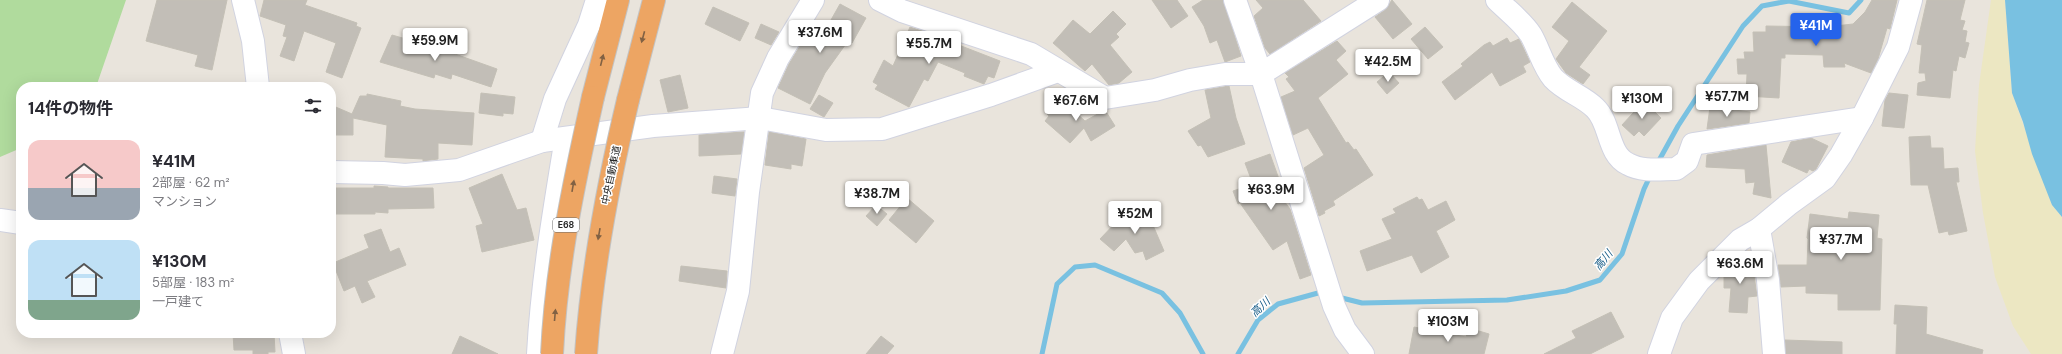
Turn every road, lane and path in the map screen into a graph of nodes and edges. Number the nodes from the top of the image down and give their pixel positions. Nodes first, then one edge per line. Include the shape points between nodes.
1 (243, 0) edge
2 (597, 0) edge
3 (618, 0) edge
4 (654, 0) edge
5 (814, 0) edge
6 (880, 0) edge
7 (1235, 0) edge
8 (1378, 0) edge
9 (1497, 0) edge
10 (1911, 0) edge
11 (1058, 71) junction
12 (1261, 74) junction
13 (257, 82) edge
14 (760, 118) junction
15 (1862, 118) junction
16 (566, 138) junction
17 (542, 141) junction
18 (336, 172) edge
19 (0, 220) edge
20 (16, 222) edge
21 (1759, 229) junction
22 (291, 338) edge
23 (294, 354) edge
24 (538, 354) edge
25 (552, 354) edge
26 (586, 354) edge
27 (722, 354) edge
28 (1363, 354) edge
29 (1659, 354) edge
30 (1774, 354) edge

1 - 13 street via 253,41
2 - 17 street via 589,26 555,99
25 -> 3 highway, E68, bridge via 560,257 593,97
4 -> 26 highway, 中央自動車道, bridge via 611,170 598,238
5 - 14 street via 778,58 762,94
6 - 11 street via 902,11 1031,54
7 - 12 street
8 - 12 street
9 - 15 street via 1530,34 1554,79 1595,108 1602,118 1616,152 1628,164 1653,169 1676,169 1687,160 1693,144
10 - 15 street via 1898,47
11 - 12 street via 1105,98 1225,74
11 - 14 street via 882,130 826,130
12 - 28 street via 1334,306 1345,330
14 - 16 street via 652,126
14 - 27 street via 748,192 738,291
15 - 21 street via 1825,178
16 - 17 street
16 - 24 street via 550,231
17 - 18 street via 459,170 404,175
19 - 20 street
21 - 29 street via 1740,240 1700,281 1672,318
21 - 30 street via 1768,280
22 - 23 street

